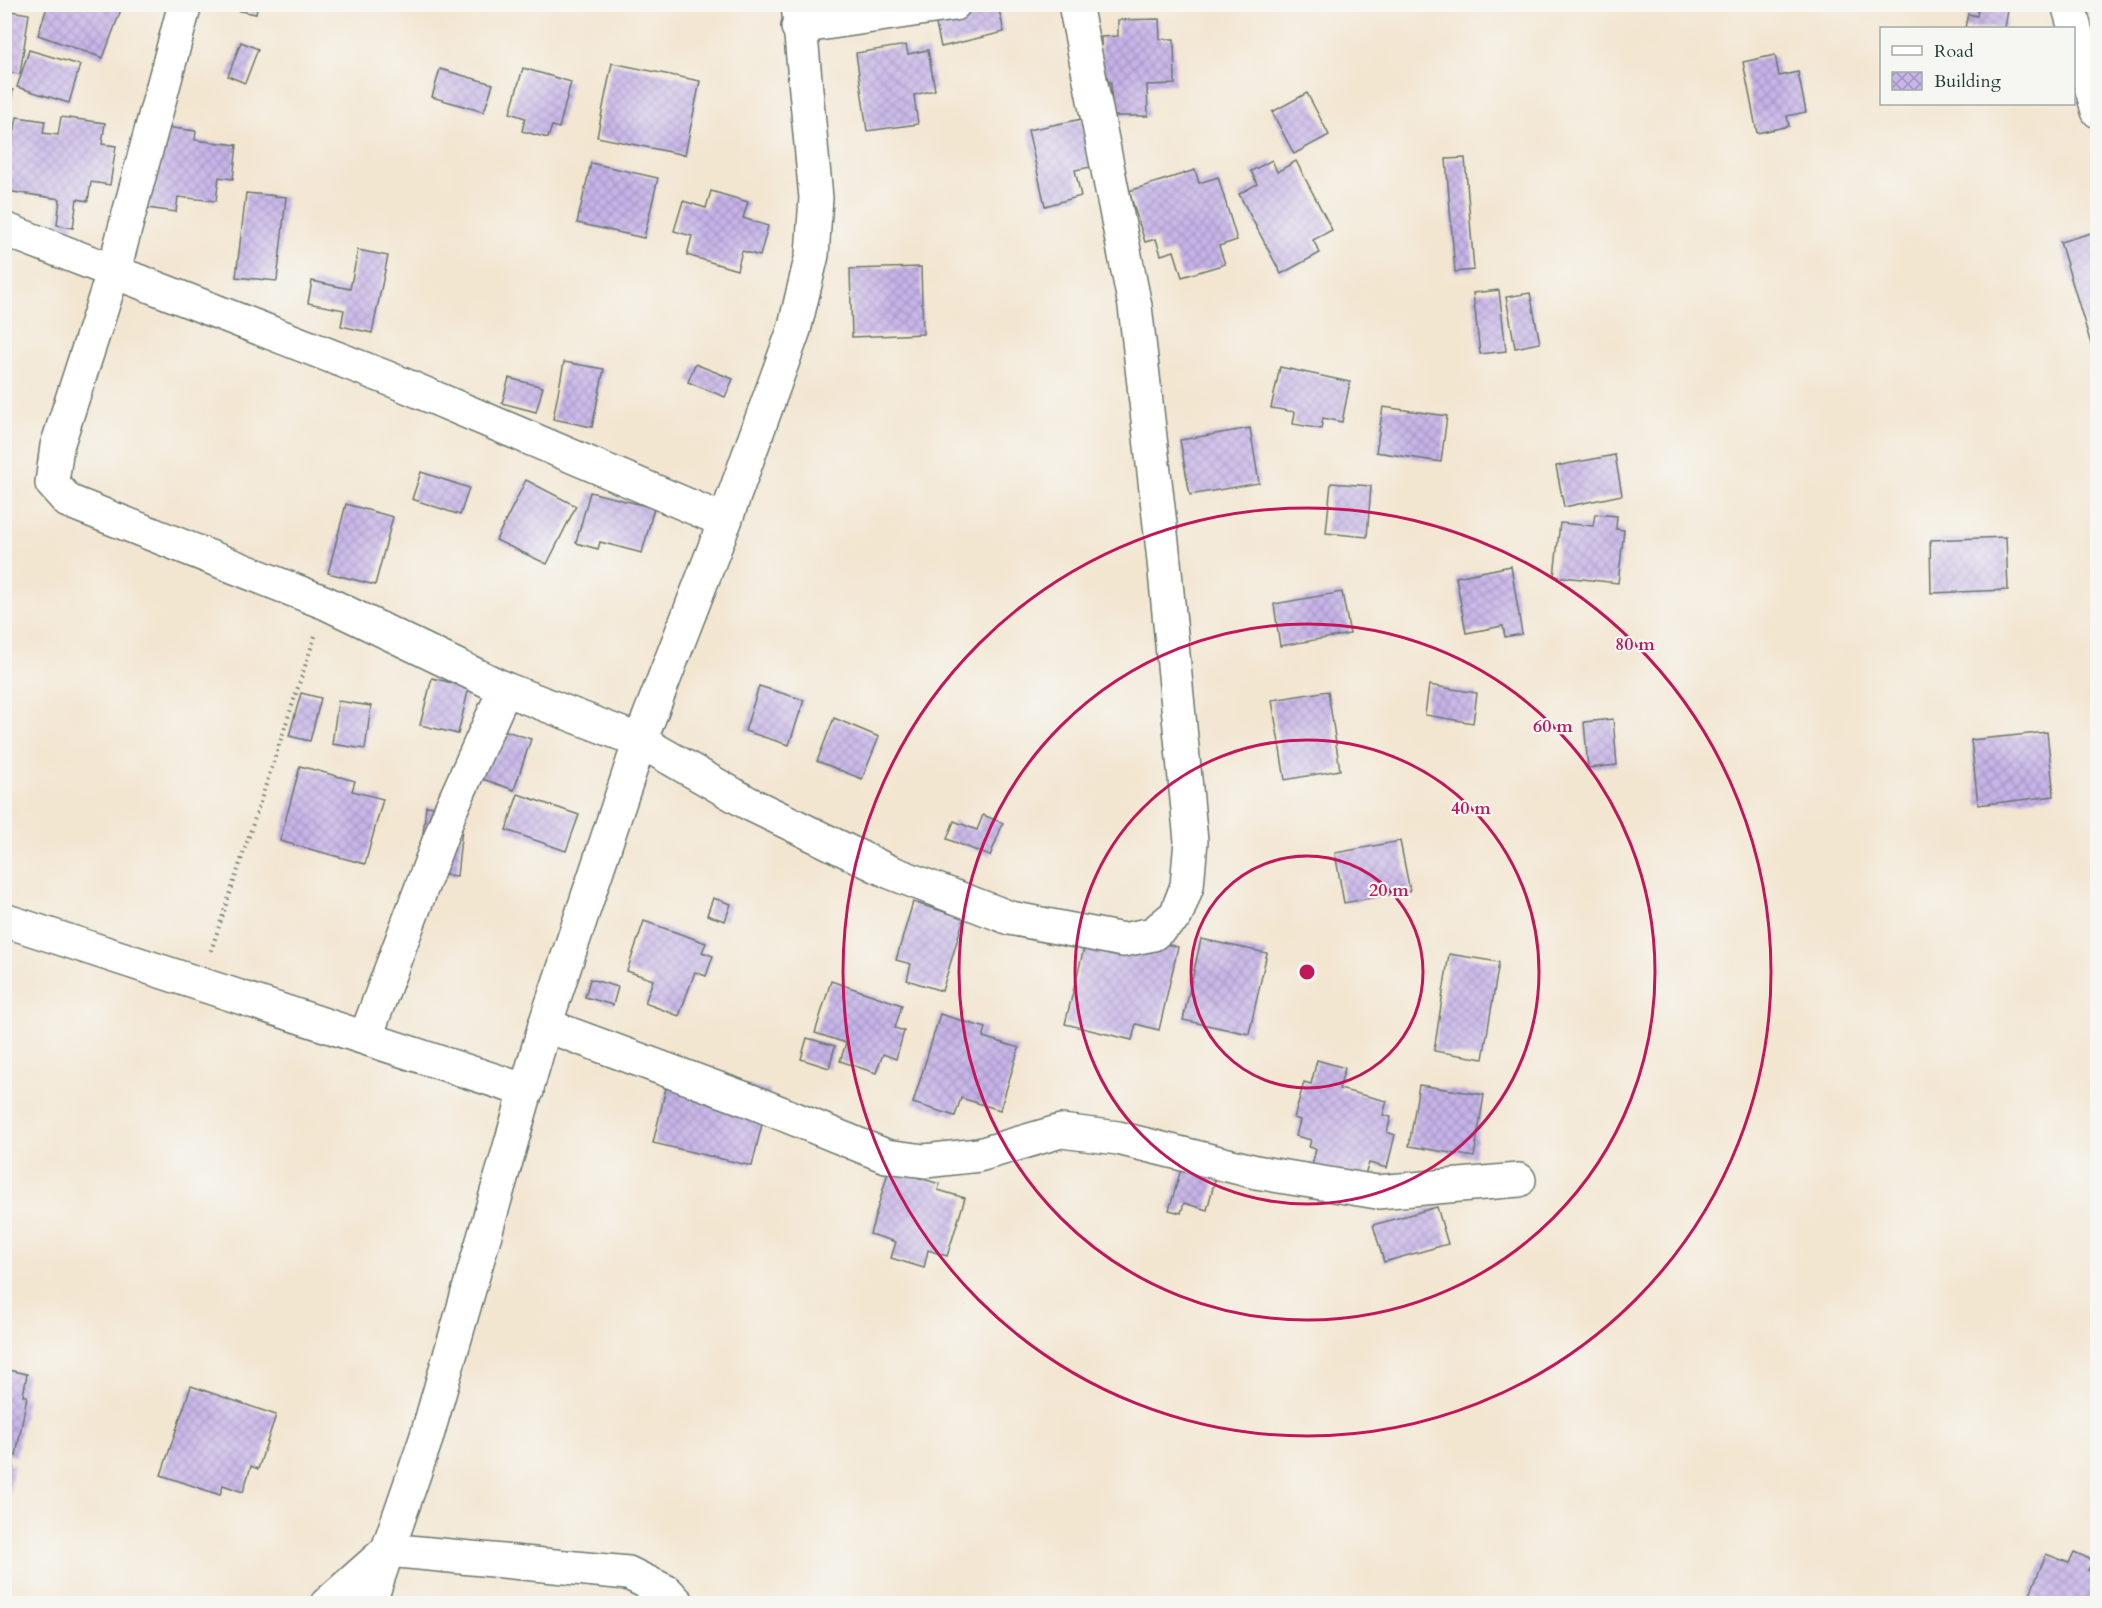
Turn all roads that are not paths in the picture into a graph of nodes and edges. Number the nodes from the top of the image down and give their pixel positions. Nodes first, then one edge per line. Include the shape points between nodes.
1 (185, 4) edge
2 (954, 4) edge
3 (1075, 4) edge
4 (2068, 4) edge
5 (798, 16) edge
6 (2074, 27) edge
7 (2075, 30) edge
8 (2097, 111) edge
9 (4, 229) edge
10 (114, 270) junction
11 (725, 521) junction
12 (506, 689) junction
13 (640, 741) junction
14 (4, 920) edge
15 (545, 1025) junction
16 (366, 1036) junction
17 (527, 1090) junction
18 (1519, 1180) dead end
19 (388, 1550) junction
20 (327, 1604) edge
21 (369, 1604) edge
22 (678, 1604) edge

1 - 10 street
2 - 5 street
3 - 13 street via 1135,306 1163,551 1191,841 1187,886 1176,915 1153,934 1122,940 1010,918 890,872 748,803
4 - 6 street
5 - 11 street via 816,198 812,255 794,330
7 - 8 street
9 - 10 street
10 - 11 street via 390,379
10 - 12 street via 57,446 52,483 68,501 326,603
11 - 13 street
12 - 13 street
12 - 16 street via 451,809
13 - 15 street
14 - 16 street
15 - 17 street
15 - 18 street via 886,1156 925,1161 979,1155 1060,1131 1118,1138 1256,1172 1377,1192
16 - 17 street
17 - 19 street via 426,1439
19 - 20 street
19 - 21 street
19 - 22 street via 628,1573 667,1592

